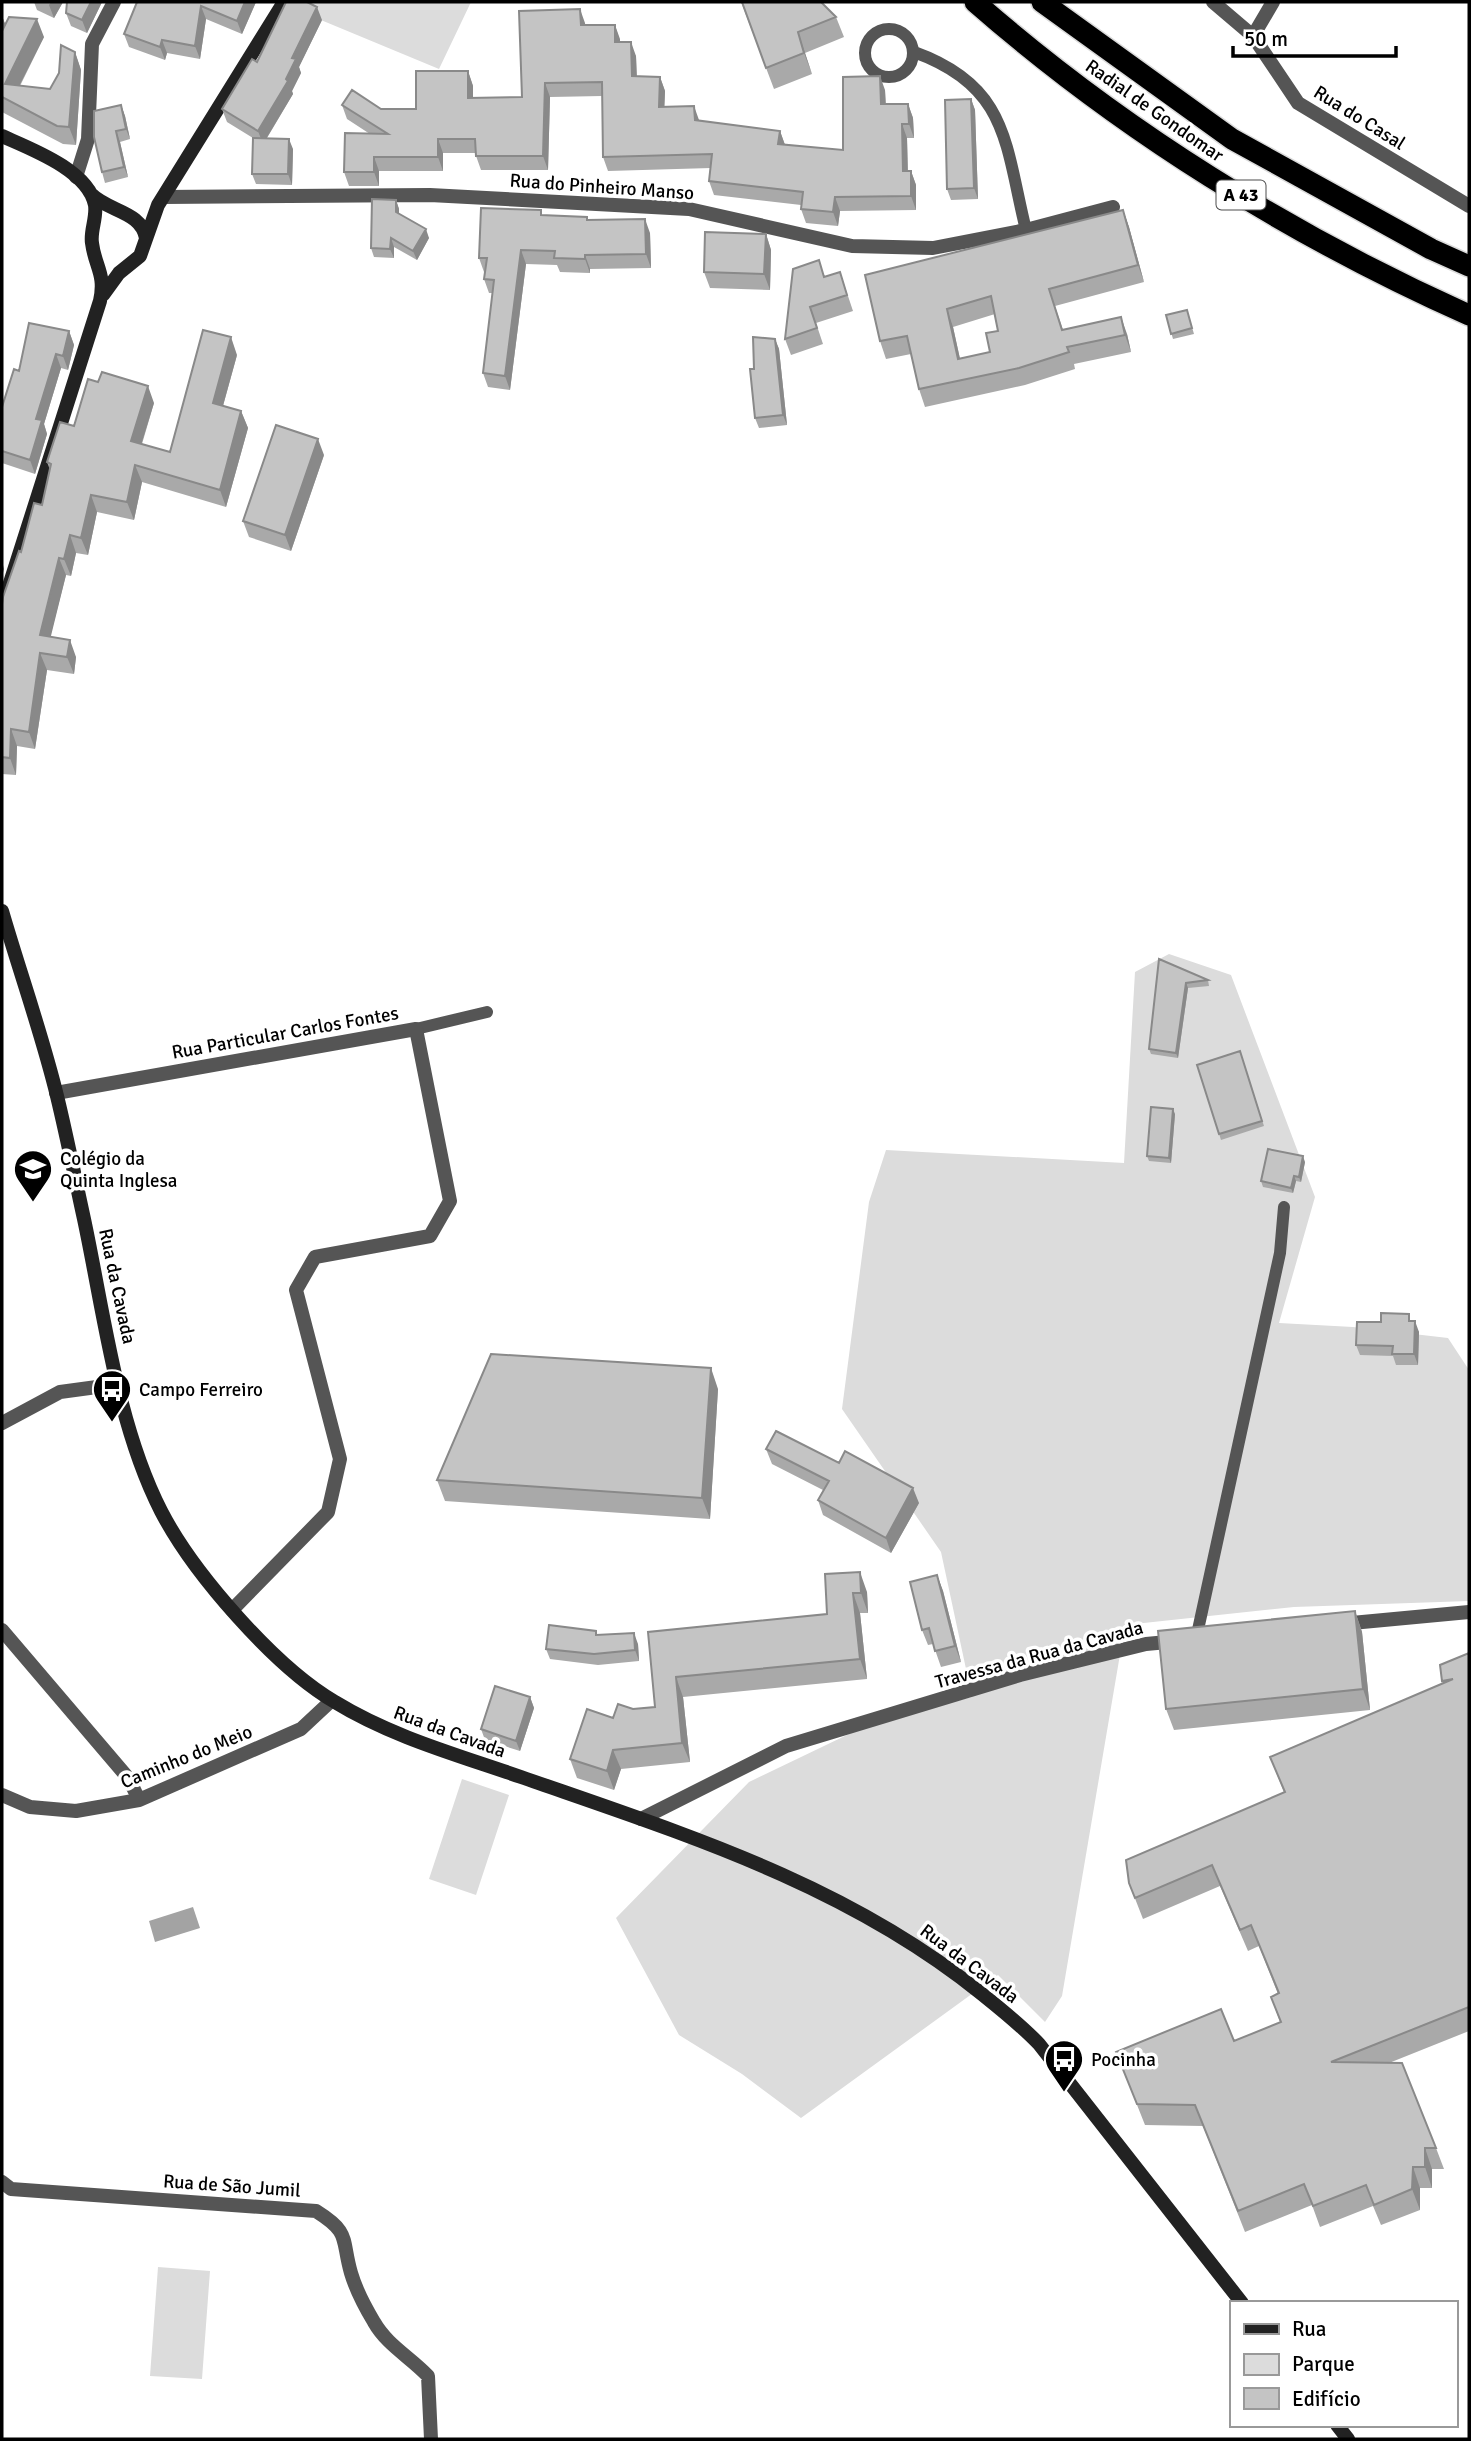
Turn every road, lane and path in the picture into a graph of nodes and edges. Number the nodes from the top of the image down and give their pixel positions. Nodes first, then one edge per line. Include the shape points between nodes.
1 (114, 2) edge
2 (284, 2) edge
3 (975, 2) edge
4 (1042, 2) edge
5 (1213, 2) edge
6 (1273, 2) edge
7 (1253, 36) junction
8 (914, 52) junction
9 (2, 136) edge
10 (76, 177) junction
11 (88, 191) junction
12 (164, 197) junction
13 (1469, 206) edge
14 (1113, 207) dead end
15 (123, 213) junction
16 (1026, 230) junction
17 (93, 231) junction
18 (145, 248) junction
19 (95, 253) junction
20 (134, 262) junction
21 (1469, 266) edge
22 (100, 301) junction
23 (1469, 315) edge
24 (2, 608) edge
25 (2, 911) edge
26 (487, 1012) dead end
27 (416, 1029) junction
28 (56, 1093) junction
29 (1284, 1207) dead end
30 (119, 1384) junction
31 (2, 1423) edge
32 (232, 1610) junction
33 (1469, 1612) edge
34 (1332, 1625) edge
35 (2, 1630) edge
36 (1202, 1638) joint
37 (331, 1700) junction
38 (2, 1795) edge
39 (139, 1800) junction
40 (641, 1819) junction
41 (2, 2182) edge
42 (1240, 2301) edge
43 (432, 2439) edge

1 - 10 street via 92,44 88,139
2 - 12 street
3 - 23 highway, Radial de Gondomar / A 43 via 1029,49 1208,176 1411,289
4 - 21 highway, Radial de Gondomar / A 43 via 1231,139
5 - 7 street, Rua do Casal
6 - 7 street
7 - 13 street, Rua do Casal via 1298,103
8 - 8 lane via 910,39 899,30 885,28 872,34 865,46 865,61 873,72 886,78 900,75 910,66
8 - 16 lane via 980,91 999,119
9 - 10 street via 42,154
10 - 11 street
11 - 15 street
11 - 17 street via 96,208
12 - 15 street
12 - 16 street, Rua do Pinheiro Manso via 430,195 689,209 866,246 933,248
12 - 18 street via 153,214
14 - 16 street, Rua do Pinheiro Manso
15 - 17 street via 107,215
15 - 18 street via 140,223
17 - 19 street
18 - 20 street
19 - 20 street via 117,267
19 - 22 street via 103,278
20 - 22 street via 118,273
22 - 24 street
25 - 28 street, Rua da Cavada
26 - 27 lane
27 - 28 street, Rua Particular Carlos Fontes
27 - 32 street, Rua Particular Carlos Fontes via 450,1201 430,1236 314,1257 296,1290 340,1459 328,1511
28 - 30 street, Rua da Cavada
29 - 36 lane via 1280,1253
30 - 31 street via 60,1392
30 - 32 street, Rua da Cavada via 130,1429 161,1510 195,1566
32 - 37 street, Rua da Cavada
33 - 34 street
35 - 39 street via 130,1779
36 - 40 street, Travessa da Rua da Cavada via 1146,1644 1020,1675 786,1746
37 - 39 street, Caminho do Meio via 301,1729
37 - 40 street, Rua da Cavada via 385,1730
38 - 39 street, Caminho do Meio via 30,1807 76,1811
40 - 42 street, Rua da Cavada via 815,1888 889,1927 947,1965 1025,2029
41 - 43 street, Rua de São Jumil via 11,2189 316,2211 334,2223 346,2241 351,2275 375,2324 428,2376

